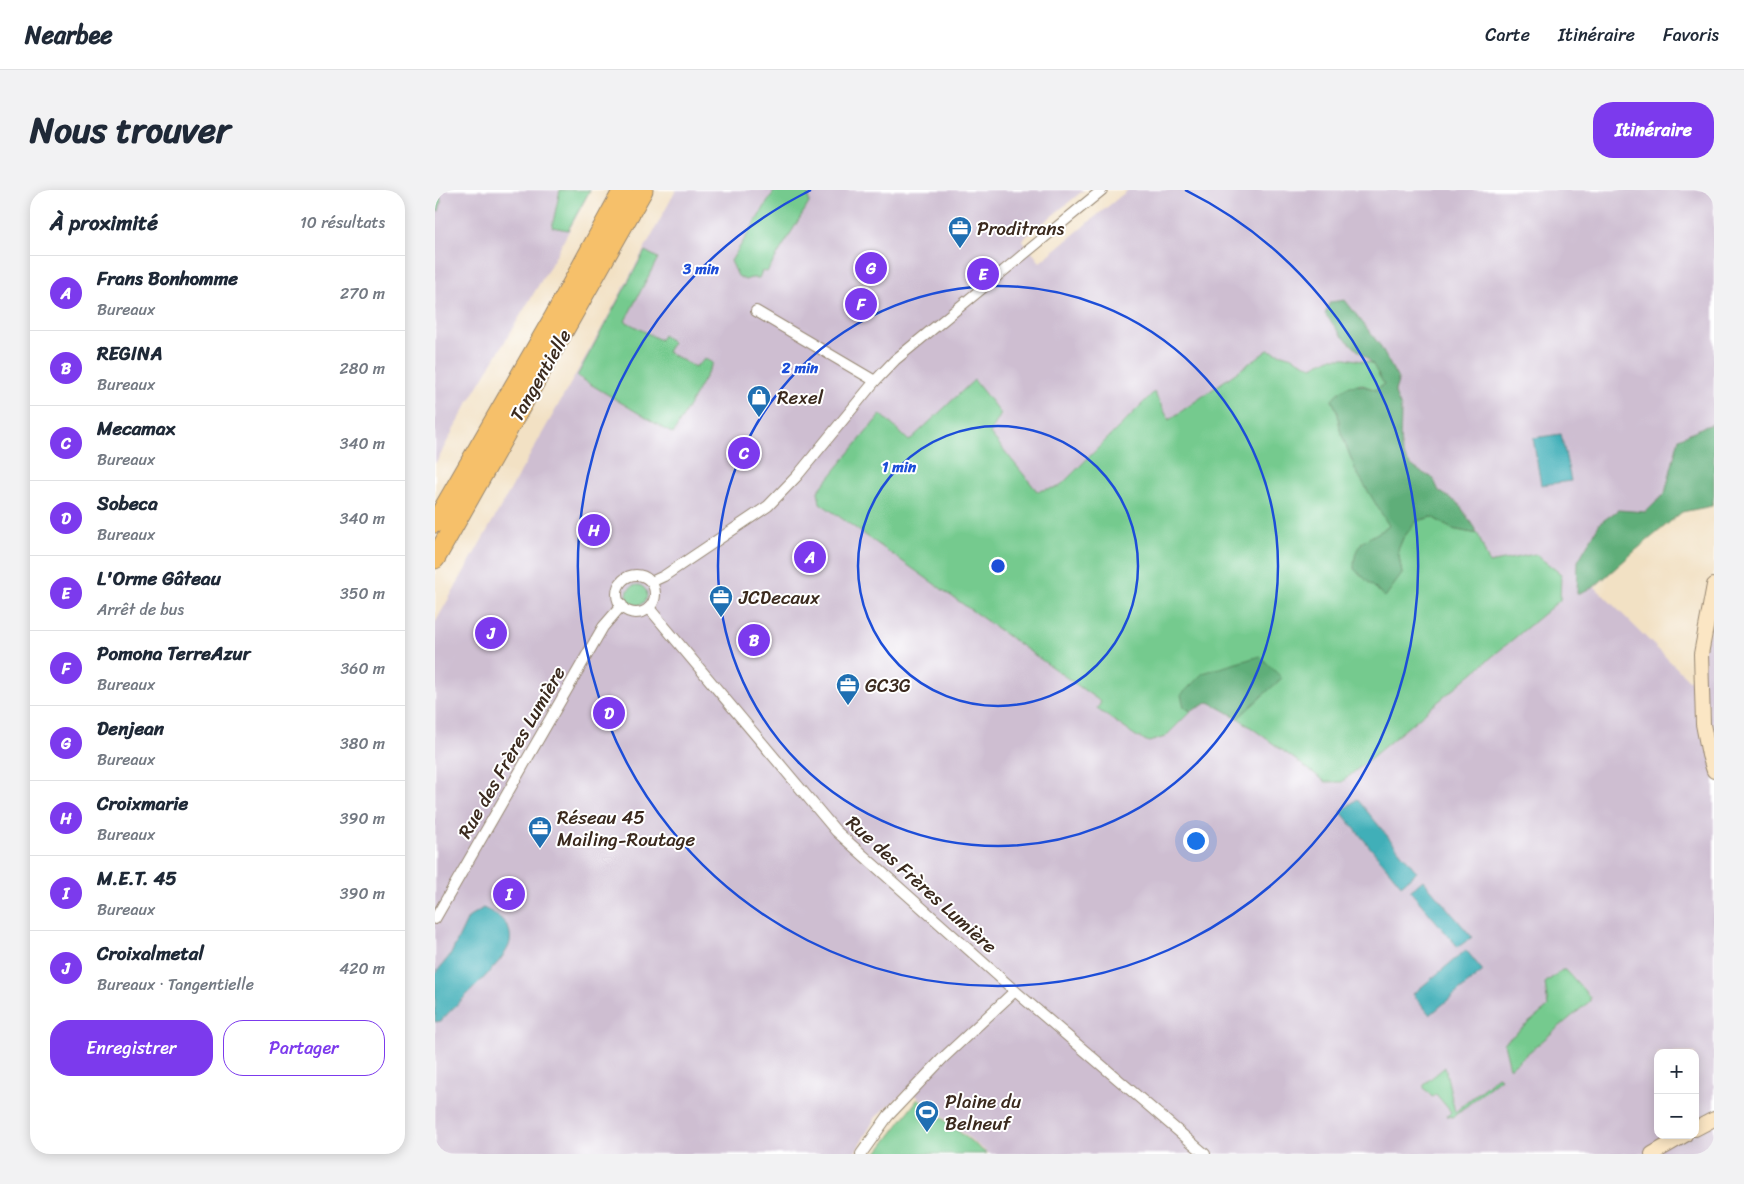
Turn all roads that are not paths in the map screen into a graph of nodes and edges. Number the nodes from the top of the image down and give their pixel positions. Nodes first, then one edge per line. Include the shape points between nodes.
1 (623, 190) edge
2 (643, 190) edge
3 (1102, 190) edge
4 (755, 311) dead end
5 (875, 381) junction
6 (435, 523) edge
7 (435, 559) edge
8 (651, 582) junction
9 (1714, 585) edge
10 (621, 605) junction
11 (649, 608) junction
12 (1714, 771) edge
13 (435, 919) edge
14 (1015, 991) junction
15 (1714, 1119) edge
16 (1699, 1127) edge
17 (1678, 1139) edge
18 (861, 1154) edge
19 (1205, 1154) edge
20 (1652, 1154) edge

1 - 6 highway, Tangentielle
2 - 7 highway, Tangentielle
3 - 5 street via 895,360
4 - 5 street
5 - 8 street via 802,471 768,506
8 - 10 street via 636,575 625,579 618,589
8 - 11 street via 655,595
9 - 12 main road via 1701,654 1703,724
10 - 11 street via 632,612
10 - 13 street, Rue des Frères Lumière via 603,627
11 - 14 street, Rue des Frères Lumière via 835,831
14 - 18 street via 943,1058 888,1116
14 - 19 street, Rue des Frères Lumière
15 - 16 main road
17 - 20 main road

